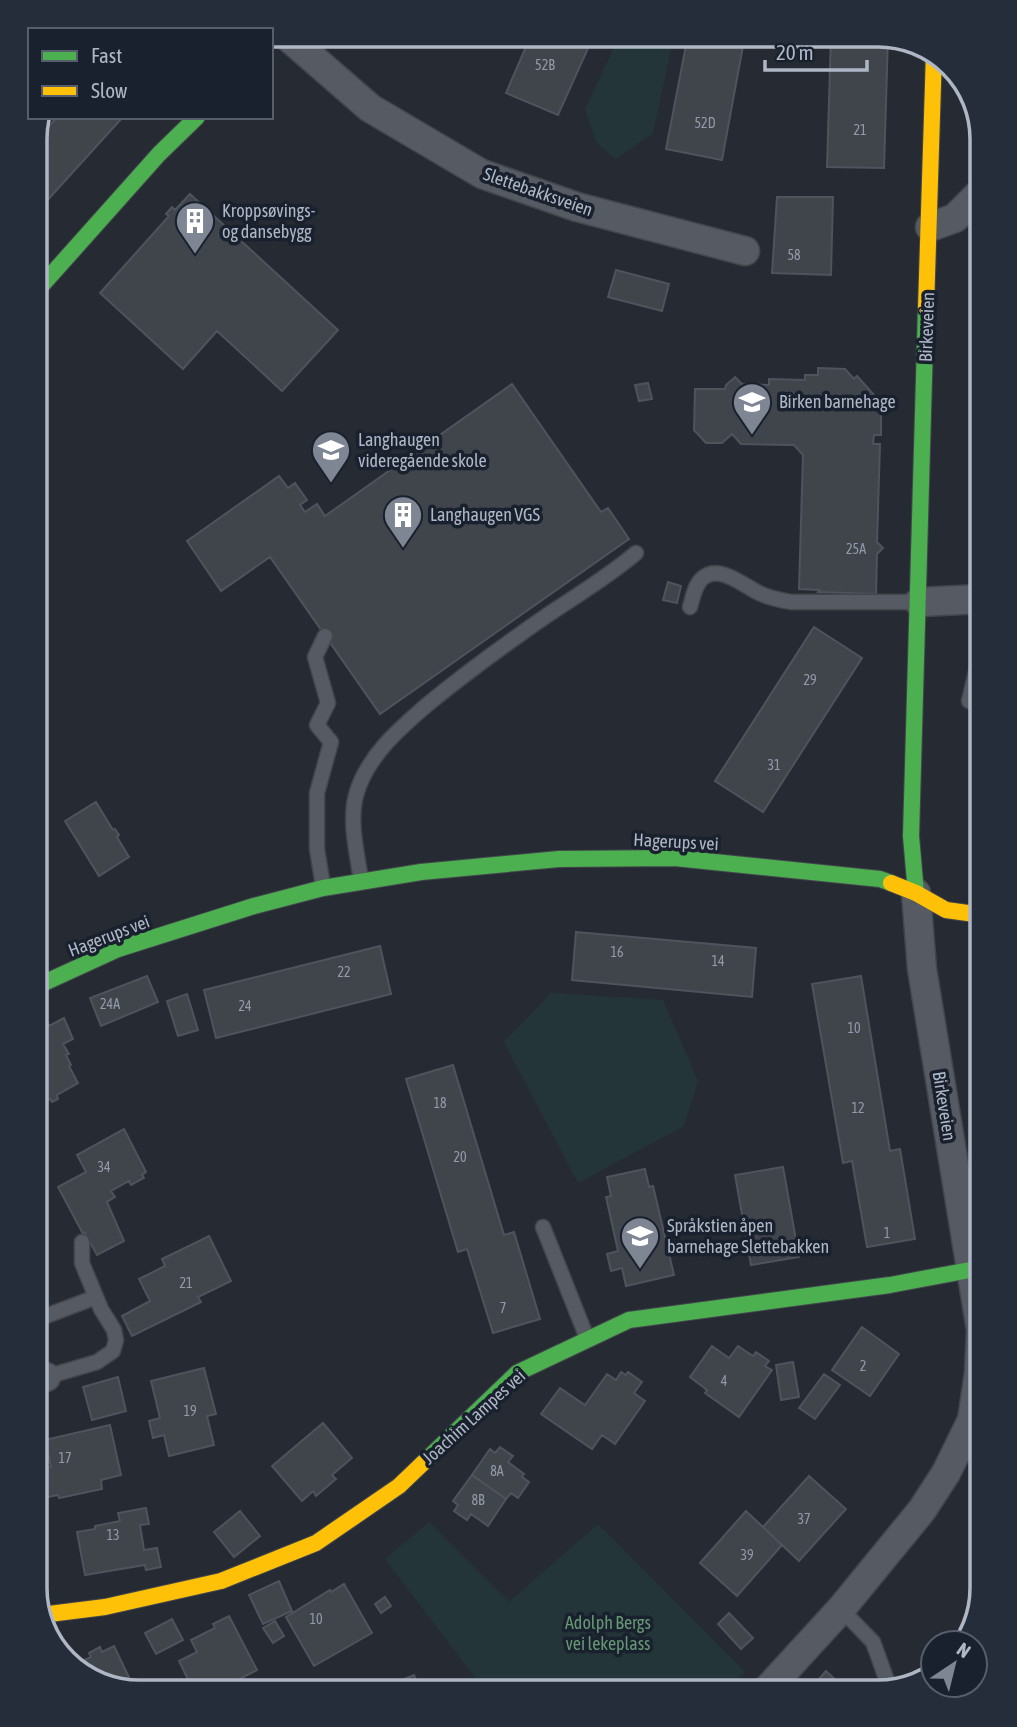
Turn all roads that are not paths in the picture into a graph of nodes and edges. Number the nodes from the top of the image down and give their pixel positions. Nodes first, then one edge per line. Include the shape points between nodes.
1 (300, 47) edge
2 (934, 67) edge
3 (186, 121) edge
4 (970, 203) edge
5 (930, 227) junction
6 (746, 251) dead end
7 (47, 280) edge
8 (636, 552) dead end
9 (970, 600) edge
10 (919, 602) junction
11 (690, 607) dead end
12 (325, 636) dead end
13 (970, 697) edge
14 (969, 701) dead end
15 (361, 880) junction
16 (323, 888) junction
17 (915, 893) junction
18 (970, 913) edge
19 (47, 982) edge
20 (543, 1227) dead end
21 (82, 1242) dead end
22 (970, 1270) joint
23 (96, 1297) junction
24 (47, 1316) edge
25 (588, 1340) junction
26 (47, 1377) edge
27 (970, 1424) edge
28 (841, 1609) junction
29 (51, 1614) edge
30 (886, 1679) edge
31 (776, 1680) edge

1 - 6 street, Slettebakksveien via 370,108 482,174 578,207
2 - 5 street, Birkeveien
3 - 7 street
4 - 5 street via 955,218
5 - 10 street, Birkeveien
8 - 15 lane via 455,682 404,723 379,752 363,777 353,808
9 - 10 street
10 - 11 lane via 791,602 773,599 727,575 712,574 698,584
10 - 17 street, Birkeveien via 911,836
12 - 16 lane via 315,657 328,703 317,725 331,742 317,793 317,849
13 - 14 lane
15 - 16 street, Hagerups vei
15 - 17 street, Hagerups vei via 559,859 675,858 880,879
16 - 19 street, Hagerups vei via 118,949
17 - 18 street, Hagerups vei via 946,910
17 - 22 street, Birkeveien via 922,969
20 - 25 lane
21 - 23 lane via 82,1263
22 - 25 street, Joachim Lampes vei via 629,1320
23 - 24 lane
23 - 26 lane via 114,1329 113,1351 97,1362
25 - 29 street, Joachim Lampes vei via 517,1373 399,1486 316,1543 221,1581
27 - 28 street, Birkeveien via 922,1510
28 - 30 lane via 873,1642
28 - 31 street, Birkeveien

